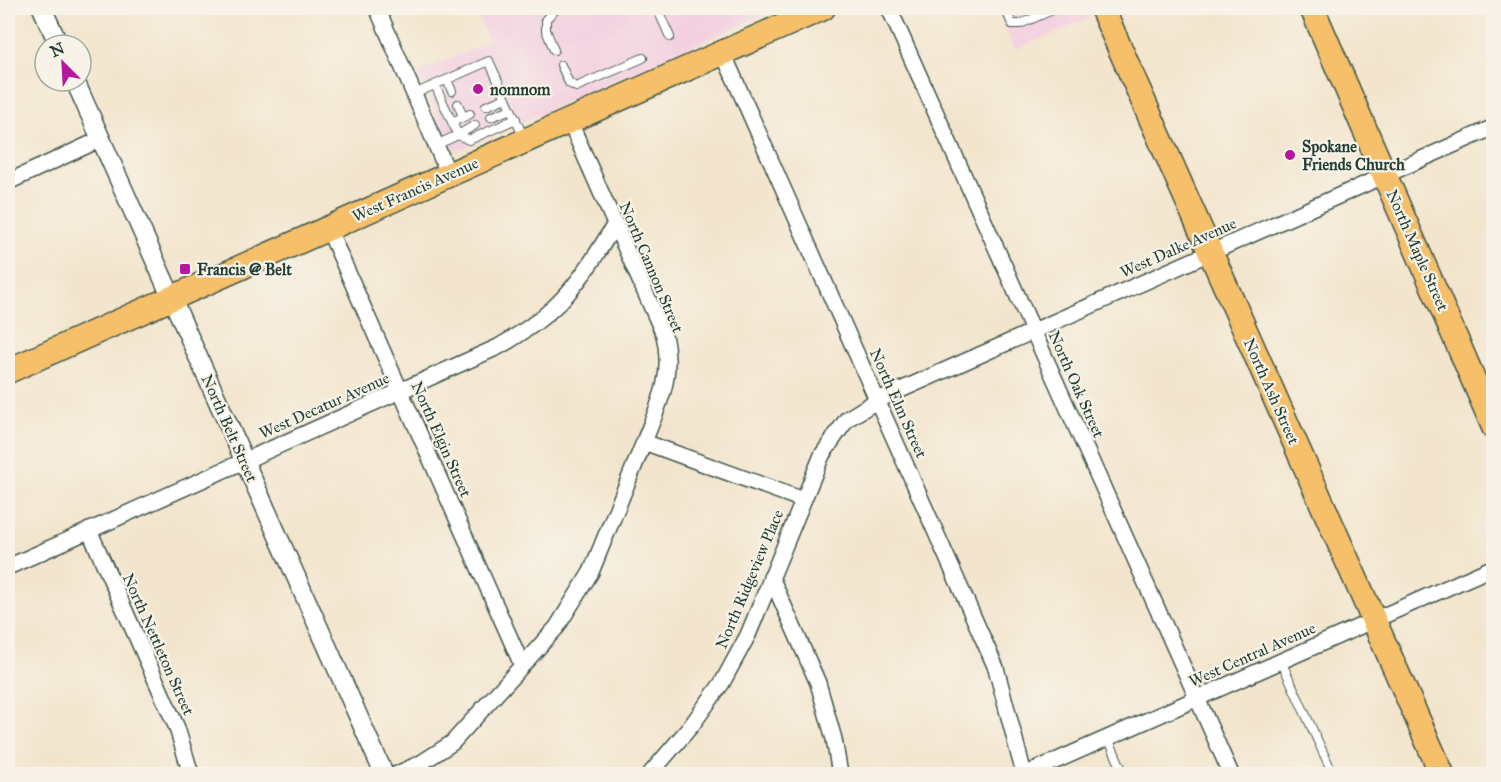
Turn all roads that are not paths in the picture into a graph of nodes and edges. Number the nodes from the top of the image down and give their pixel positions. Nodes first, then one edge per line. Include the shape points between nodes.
1 (42, 8) edge
2 (377, 8) edge
3 (557, 8) edge
4 (657, 8) edge
5 (824, 8) edge
6 (889, 8) edge
7 (1005, 8) edge
8 (1057, 8) edge
9 (1102, 8) edge
10 (1312, 8) edge
11 (53, 33) edge
12 (670, 37) dead end
13 (554, 50) dead end
14 (723, 52) junction
15 (643, 58) dead end
16 (561, 65) dead end
17 (447, 80) junction
18 (435, 85) junction
19 (452, 91) dead end
20 (80, 93) edge
21 (414, 94) junction
22 (506, 98) junction
23 (458, 104) dead end
24 (486, 106) dead end
25 (511, 108) junction
26 (491, 117) dead end
27 (569, 120) junction
28 (452, 122) junction
29 (475, 125) dead end
30 (1494, 127) edge
31 (520, 130) junction
32 (458, 135) junction
33 (101, 139) junction
34 (436, 145) junction
35 (474, 150) junction
36 (448, 174) junction
37 (1386, 176) junction
38 (8, 182) edge
39 (615, 224) junction
40 (328, 228) junction
41 (1210, 252) junction
42 (171, 297) junction
43 (1034, 330) junction
44 (8, 371) edge
45 (400, 390) junction
46 (878, 400) junction
47 (1494, 427) edge
48 (644, 442) junction
49 (244, 460) junction
50 (803, 500) junction
51 (89, 530) junction
52 (8, 567) edge
53 (1494, 567) edge
54 (771, 577) junction
55 (1373, 620) junction
56 (1281, 661) junction
57 (522, 665) junction
58 (1197, 698) junction
59 (1108, 738) junction
60 (191, 774) edge
61 (384, 774) edge
62 (397, 774) edge
63 (650, 774) edge
64 (840, 774) edge
65 (1025, 774) edge
66 (1124, 774) edge
67 (1232, 774) edge
68 (1333, 774) edge
69 (1442, 774) edge

1 - 11 street
2 - 21 street
3 - 13 lane via 546,19
4 - 12 lane
5 - 14 main road, West Francis Avenue
6 - 43 street, North Oak Street
7 - 8 lane via 1012,24
9 - 41 main road, North Ash Street
10 - 37 main road, North Maple Street
14 - 27 main road, West Francis Avenue
14 - 46 street, North Elm Street
15 - 16 lane via 576,87 569,83
17 - 18 lane
17 - 19 lane
17 - 22 lane via 489,61
18 - 21 lane
18 - 28 lane
20 - 33 street, North Belt Street
21 - 34 street
22 - 24 lane
22 - 25 lane
23 - 28 lane via 467,115
25 - 26 lane
25 - 31 lane
27 - 31 main road, West Francis Avenue
27 - 39 street, North Cannon Street
28 - 32 lane
29 - 32 lane
30 - 37 street, West Dalke Avenue
31 - 35 main road, West Francis Avenue
32 - 34 lane
32 - 35 lane
33 - 38 street
33 - 42 street, North Belt Street
34 - 36 street
35 - 36 main road, West Francis Avenue
36 - 40 main road, West Francis Avenue
37 - 41 street, West Dalke Avenue
37 - 47 main road, North Maple Street
39 - 45 street, West Decatur Avenue via 565,298 526,332
39 - 48 street, North Cannon Street via 664,335 669,357 668,378
40 - 42 main road, West Francis Avenue
40 - 45 street, North Elgin Street
41 - 43 street, West Dalke Avenue
41 - 55 main road, North Ash Street
42 - 44 main road, West Francis Avenue
42 - 49 street, North Belt Street
43 - 46 street, West Dalke Avenue
43 - 58 street, North Oak Street
45 - 49 street, West Decatur Avenue
45 - 57 street, North Elgin Street
46 - 50 street, North Ridgeview Place via 847,419 822,455
46 - 65 street, North Elm Street via 996,668
48 - 50 street
48 - 57 street, North Cannon Street via 591,572 557,627
49 - 51 street, West Decatur Avenue
49 - 61 street, North Belt Street
50 - 54 street, North Ridgeview Place
51 - 52 street, West Decatur Avenue
51 - 60 street, North Nettleton Street via 177,728
53 - 55 street, West Central Avenue
54 - 63 street, North Ridgeview Place via 748,635 722,683
54 - 64 street via 818,682
55 - 56 street, West Central Avenue
55 - 69 main road, North Ash Street
56 - 58 street, West Central Avenue
56 - 68 lane
57 - 62 street, North Cannon Street via 452,743
58 - 59 street, West Central Avenue
58 - 67 street, North Oak Street
59 - 65 street, West Central Avenue
59 - 66 lane

